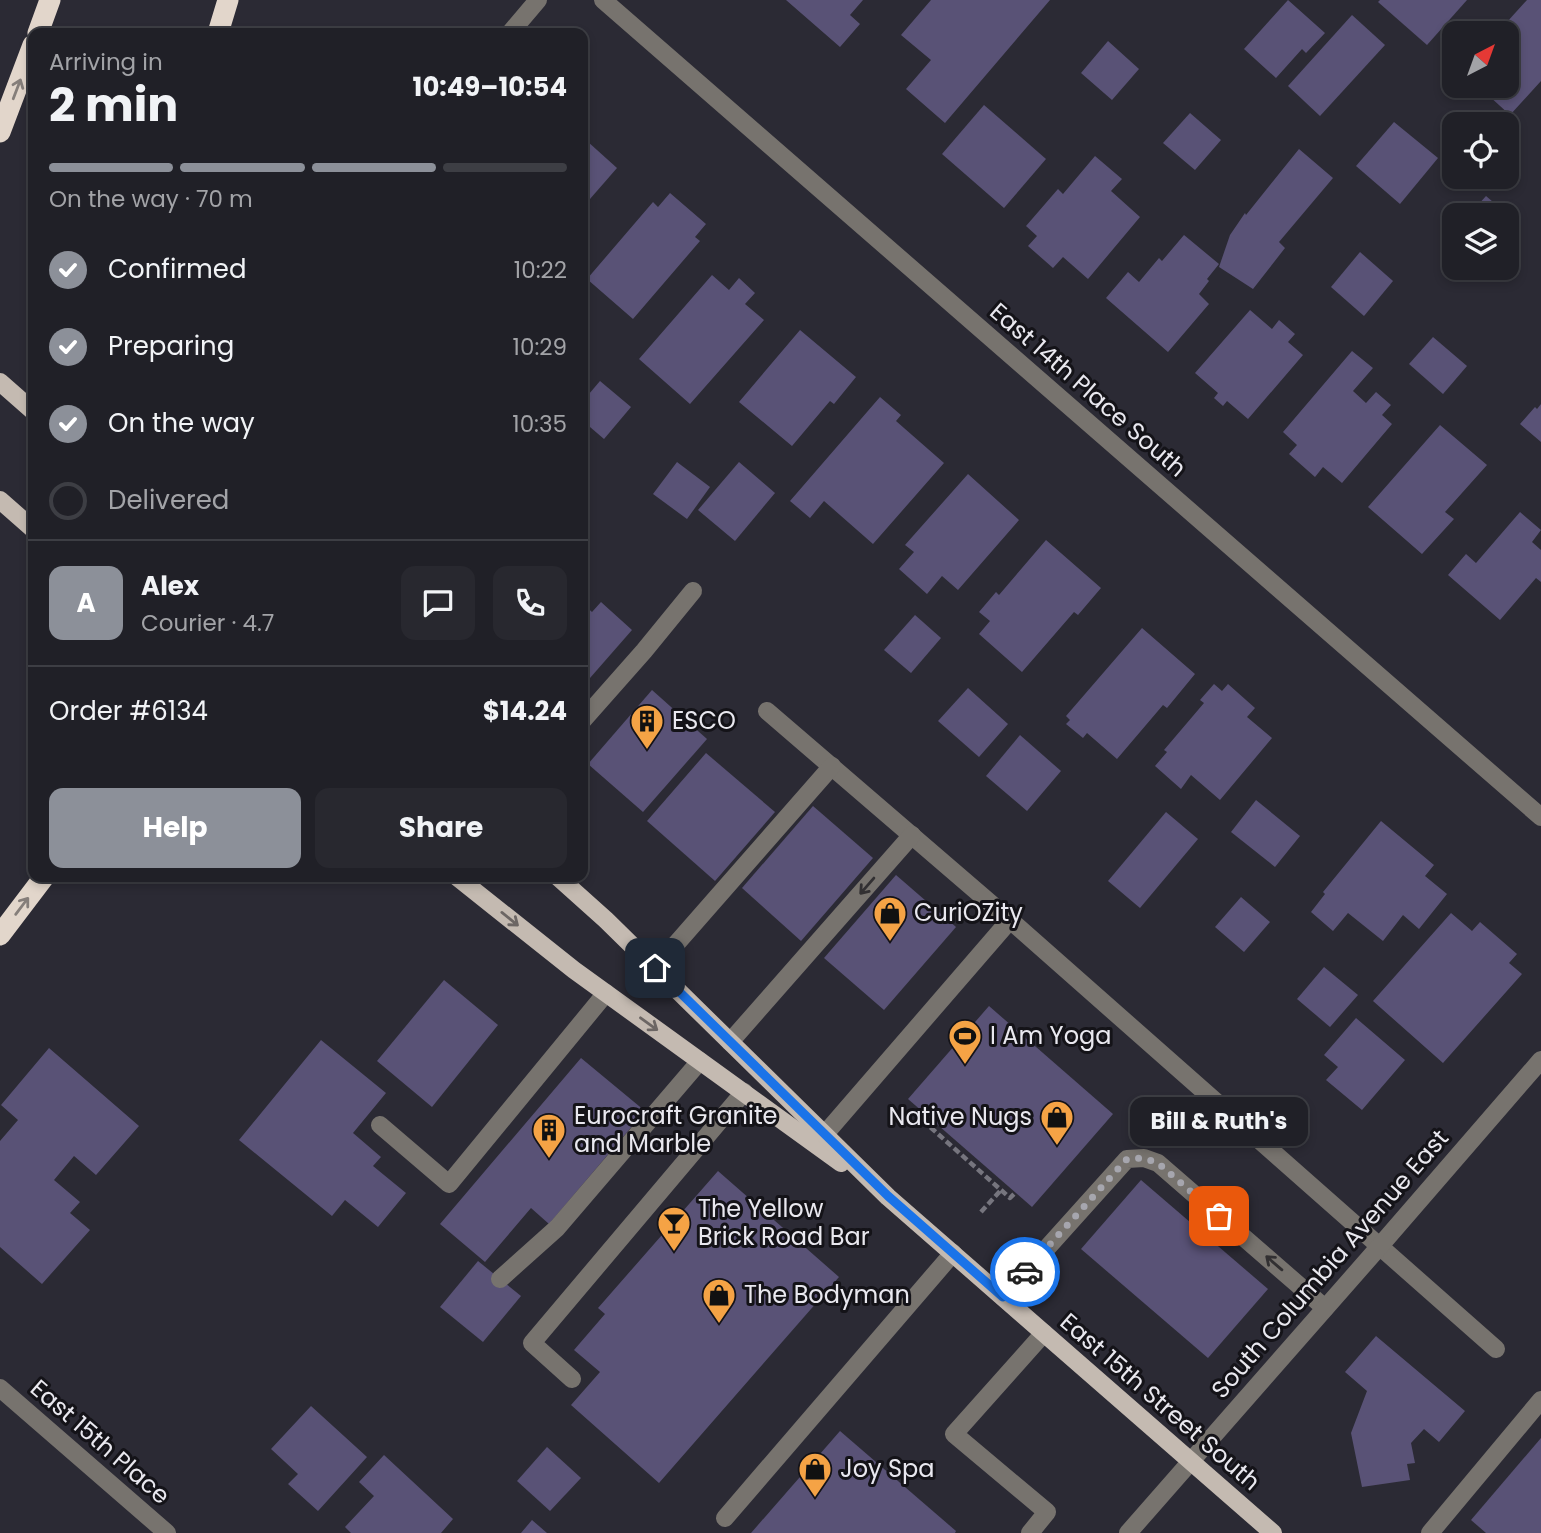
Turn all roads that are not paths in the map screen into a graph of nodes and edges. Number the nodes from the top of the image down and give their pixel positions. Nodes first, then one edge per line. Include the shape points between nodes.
1 (50, 0) edge
2 (228, 0) edge
3 (538, 0) edge
4 (603, 0) edge
5 (40, 28) edge
6 (220, 28) edge
7 (514, 28) edge
8 (28, 58) edge
9 (0, 132) edge
10 (0, 382) edge
11 (28, 407) edge
12 (0, 500) edge
13 (28, 524) edge
14 (693, 591) dead end
15 (767, 711) dead end
16 (588, 714) edge
17 (832, 766) junction
18 (1541, 817) edge
19 (912, 835) junction
20 (40, 882) edge
21 (463, 882) edge
22 (563, 882) edge
23 (1010, 920) junction
24 (0, 935) edge
25 (655, 968) junction
26 (606, 993) junction
27 (730, 1042) junction
28 (1541, 1060) edge
29 (701, 1061) junction
30 (744, 1092) junction
31 (380, 1125) dead end
32 (825, 1134) junction
33 (888, 1196) junction
34 (1379, 1247) junction
35 (953, 1253) junction
36 (500, 1279) dead end
37 (1003, 1297) junction
38 (1325, 1308) junction
39 (1044, 1333) junction
40 (1496, 1349) dead end
41 (572, 1379) dead end
42 (0, 1388) edge
43 (1541, 1400) edge
44 (1190, 1461) junction
45 (725, 1518) dead end
46 (1032, 1532) edge
47 (167, 1533) edge
48 (1128, 1533) edge
49 (1273, 1533) edge
50 (1430, 1533) edge

1 - 5 highway
2 - 6 highway
3 - 7 street
4 - 18 street, East 14th Place South
9 -> 8 highway
10 - 11 main road
12 - 13 main road
14 - 16 street
15 - 17 street
17 - 19 street
17 - 25 street
19 - 23 street
19 -> 27 street
24 -> 20 highway
21 -> 26 main road, East 15th Street South
22 - 25 main road, East 15th Street South
23 - 32 street
23 - 34 street
25 - 27 main road, East 15th Street South
26 -> 29 main road, East 15th Street South
26 - 31 street via 449,1184
27 - 32 main road, East 15th Street South
28 - 34 street, South Columbia Avenue East
29 - 30 main road, East 15th Street South
29 - 36 street via 557,1228
30 - 33 main road, East 15th Street South
30 - 41 street via 531,1342
32 - 33 main road, East 15th Street South
33 - 35 main road, East 15th Street South
34 - 38 street, South Columbia Avenue East
34 - 40 street
35 - 37 main road, East 15th Street South
35 - 45 street
38 -> 37 street via 1158,1163 1144,1158 1127,1159
37 - 39 main road, East 15th Street South
38 - 44 street, South Columbia Avenue East
39 - 44 main road, East 15th Street South
39 - 46 street via 954,1434 1047,1512
42 - 47 street, East 15th Place
43 - 50 street
44 - 48 street, South Columbia Avenue East
44 - 49 main road, East 15th Street South

